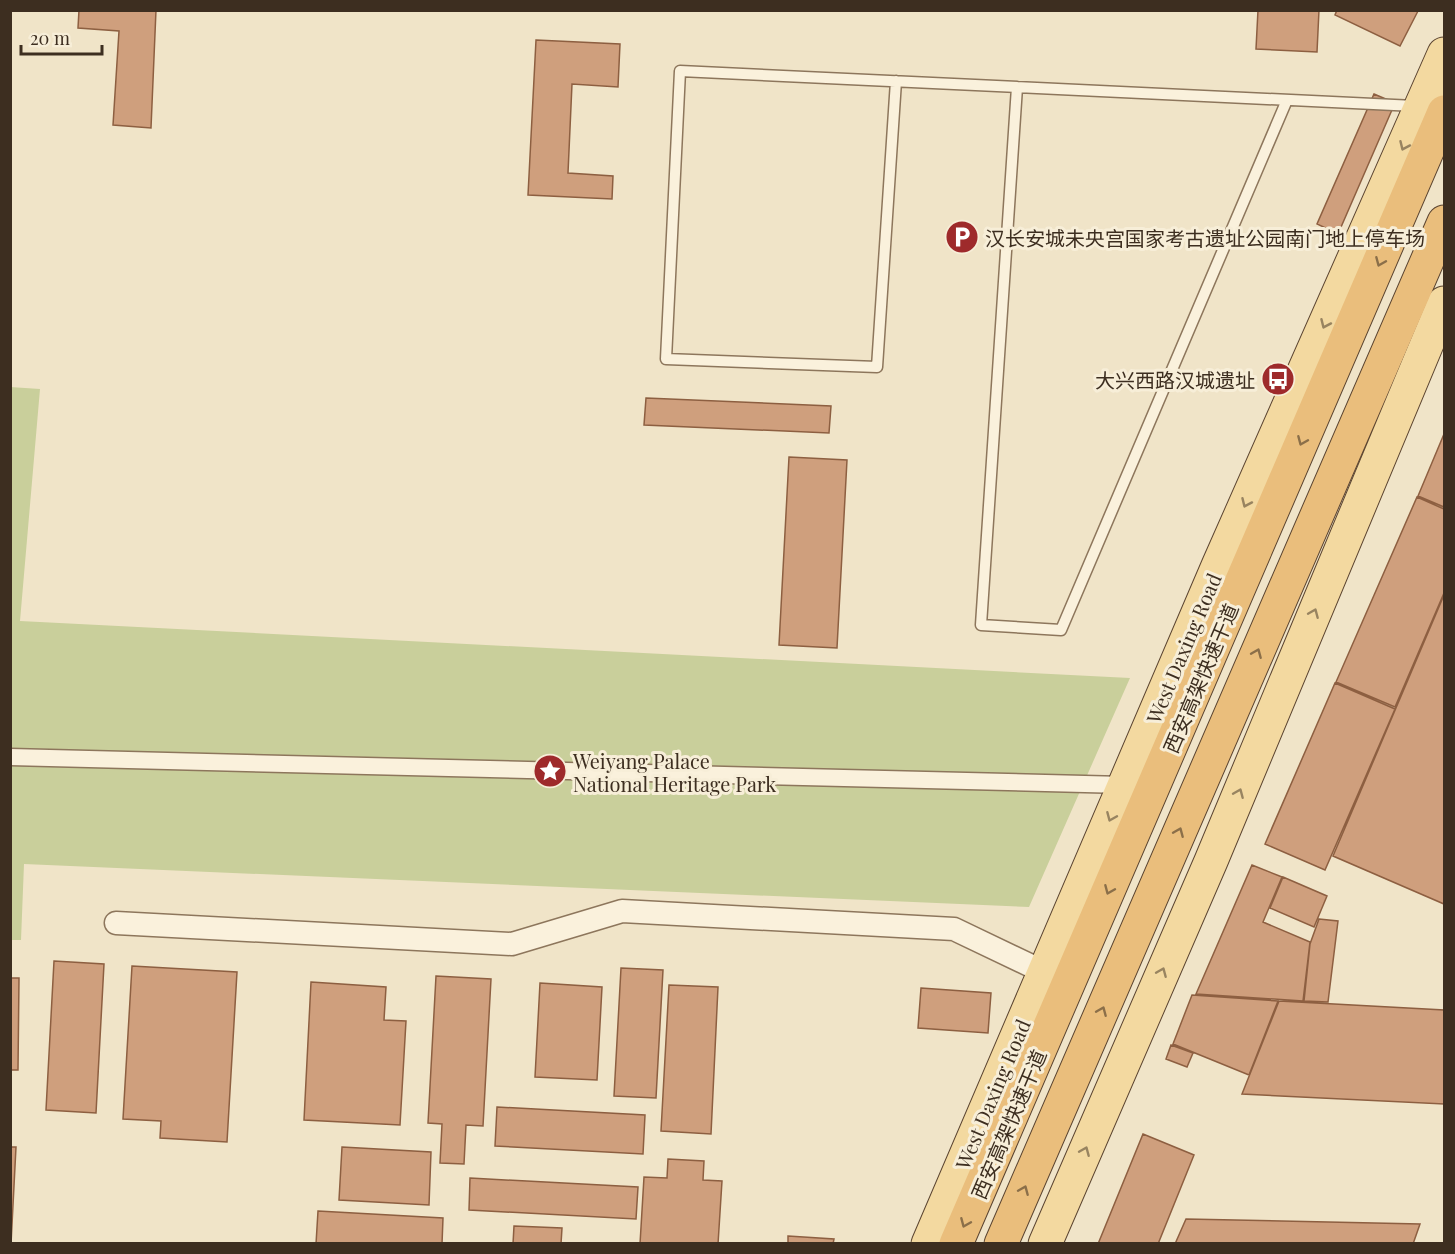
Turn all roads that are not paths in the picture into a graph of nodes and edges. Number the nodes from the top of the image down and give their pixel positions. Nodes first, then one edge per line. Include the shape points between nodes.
1 (1444, 54) edge
2 (896, 81) junction
3 (1017, 87) junction
4 (1287, 100) junction
5 (1433, 109) edge
6 (1444, 222) edge
7 (1444, 303) edge
8 (10, 757) edge
9 (1124, 785) junction
10 (116, 923) dead end
11 (1044, 972) junction
12 (928, 1244) edge
13 (956, 1244) edge
14 (1001, 1244) edge
15 (1045, 1244) edge

1 - 5 main road, West Daxing Road
2 - 2 lane via 680,71 666,359 877,367
2 - 3 lane
3 - 4 lane
3 - 4 lane via 981,625 1061,630
4 - 5 lane
5 -> 9 main road, West Daxing Road
5 -> 13 highway, 西安高架快速干道
14 -> 6 highway, 西安高架快速干道
15 -> 7 main road via 1206,872
8 - 9 street
9 -> 11 main road, West Daxing Road
10 - 11 street via 512,944 622,911 954,928
11 - 12 main road, West Daxing Road

